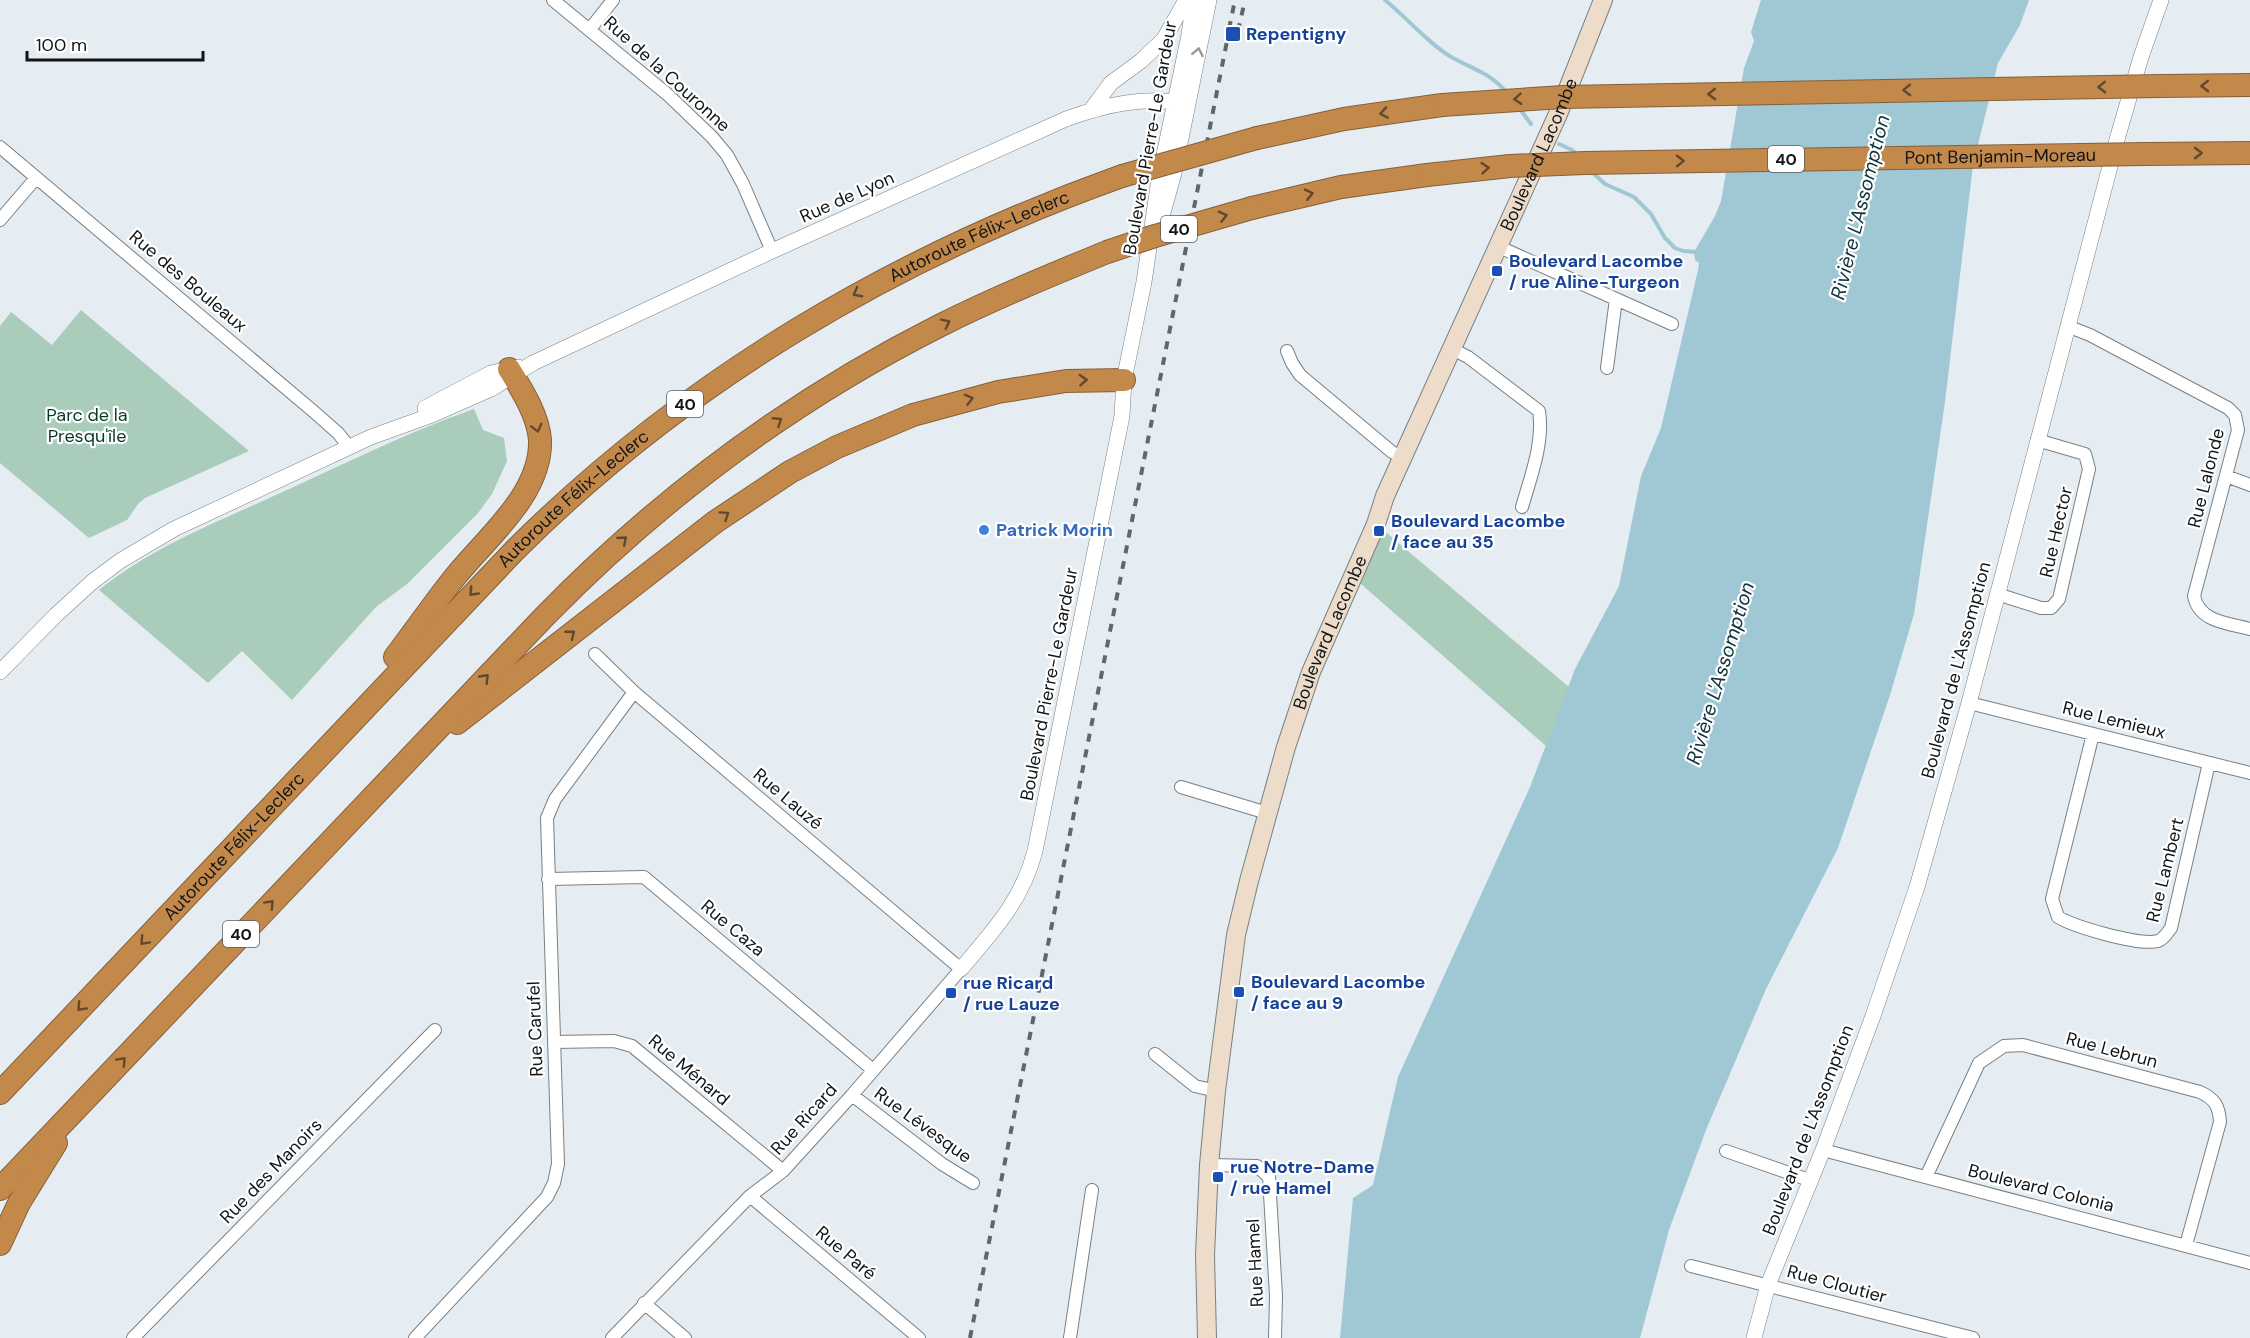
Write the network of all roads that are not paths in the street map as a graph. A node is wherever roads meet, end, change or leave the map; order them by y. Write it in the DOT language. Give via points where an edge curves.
graph roads {
  1 [pos="553,0"];
  2 [pos="613,0"];
  3 [pos="1186,0"];
  4 [pos="1194,0"];
  5 [pos="1209,0"];
  6 [pos="1603,0"];
  7 [pos="2161,0"];
  8 [pos="590,29"];
  9 [pos="2250,85"];
  10 [pos="1181,103"];
  11 [pos="1091,110"];
  12 [pos="0,147"];
  13 [pos="2250,153"];
  14 [pos="36,178"];
  15 [pos="0,220"];
  16 [pos="1499,247"];
  17 [pos="772,251"];
  18 [pos="1616,299"];
  19 [pos="1672,324"];
  20 [pos="2067,326"];
  21 [pos="1452,349"];
  22 [pos="1287,351"];
  23 [pos="1607,368"];
  24 [pos="518,370"];
  25 [pos="1124,380"];
  26 [pos="2037,440"];
  27 [pos="349,447"];
  28 [pos="1402,457"];
  29 [pos="2226,476"];
  30 [pos="2250,485"];
  31 [pos="1522,507"];
  32 [pos="1997,594"];
  33 [pos="2250,629"];
  34 [pos="595,654"];
  35 [pos="2,666"];
  36 [pos="634,692"];
  37 [pos="1969,703"];
  38 [pos="2092,734"];
  39 [pos="328,745"];
  40 [pos="2210,763"];
  41 [pos="401,766"];
  42 [pos="2250,773"];
  43 [pos="1181,787"];
  44 [pos="1268,813"];
  45 [pos="548,879"];
  46 [pos="1008,912"];
  47 [pos="961,969"];
  48 [pos="435,1030"];
  49 [pos="58,1031"];
  50 [pos="554,1042"];
  51 [pos="1155,1054"];
  52 [pos="873,1070"];
  53 [pos="0,1074"];
  54 [pos="1216,1090"];
  55 [pos="0,1093"];
  56 [pos="852,1095"];
  57 [pos="82,1103"];
  58 [pos="1822,1150"];
  59 [pos="1726,1151"];
  60 [pos="1209,1165"];
  61 [pos="783,1171"];
  62 [pos="1926,1177"];
  63 [pos="1809,1180"];
  64 [pos="973,1183"];
  65 [pos="0,1189"];
  66 [pos="1092,1190"];
  67 [pos="750,1196"];
  68 [pos="0,1244"];
  69 [pos="2186,1245"];
  70 [pos="2250,1263"];
  71 [pos="1691,1266"];
  72 [pos="1768,1285"];
  73 [pos="644,1303"];
  74 [pos="1922,1325"];
  75 [pos="133,1338"];
  76 [pos="415,1338"];
  77 [pos="612,1338"];
  78 [pos="685,1338"];
  79 [pos="919,1338"];
  80 [pos="1070,1338"];
  81 [pos="1207,1338"];
  82 [pos="1275,1338"];
  83 [pos="1754,1338"];
  84 [pos="1918,1338"];
  85 [pos="1973,1338"];
  1 -- 8 [label="street, Rue de la Couronne"];
  2 -- 8 [label="street"];
  3 -- 11 [label="street" via="1164,39 1111,83"];
  4 -- 10 [label="street, Boulevard Pierre-Le Gardeur"];
  10 -- 5 [label="street, Boulevard Pierre-Le Gardeur, one-way"];
  6 -- 16 [label="main road, Boulevard Lacombe" via="1574,78"];
  7 -- 20 [label="street, Boulevard de L'Assomption" via="2127,104"];
  8 -- 17 [label="street, Rue de la Couronne" via="667,94 720,146 743,184"];
  9 -- 39 [label="highway, Autoroute Félix-Leclerc / 40, one-way, bridge" via="1599,96 1442,105 1344,119 1257,138 1122,176 928,256 825,312 711,385 622,453 526,538"];
  10 -- 11 [label="street, Rue de Lyon" via="1130,101"];
  10 -- 25 [label="street, Boulevard Pierre-Le Gardeur" via="1159,179"];
  11 -- 17 [label="street, Rue de Lyon"];
  12 -- 14 [label="street, Rue des Bouleaux"];
  41 -- 13 [label="highway, Pont Benjamin-Moreau / 40, one-way, bridge" via="585,575 655,513 734,452 826,390 916,338 1006,294 1155,236 1341,187 1510,166"];
  14 -- 15 [label="street"];
  14 -- 27 [label="street, Rue des Bouleaux" via="313,411"];
  16 -- 18 [label="street"];
  16 -- 21 [label="main road, Boulevard Lacombe"];
  17 -- 24 [label="street, Rue de Lyon"];
  18 -- 19 [label="street"];
  18 -- 23 [label="street"];
  20 -- 26 [label="street, Boulevard de L'Assomption"];
  20 -- 29 [label="street, Rue Lalonde" via="2231,410 2238,430"];
  21 -- 28 [label="main road, Boulevard Lacombe"];
  21 -- 31 [label="street" via="1539,411 1541,425"];
  22 -- 28 [label="street" via="1300,375"];
  24 -- 27 [label="street, Rue de Lyon" via="477,380"];
  24 -- 39 [label="highway, one-way" via="540,438 538,463 528,488"];
  41 -- 25 [label="highway, one-way" via="688,542 804,464 884,426 960,401 1051,383"];
  25 -- 46 [label="street, Boulevard Pierre-Le Gardeur" via="1122,418 1039,836 1026,881"];
  26 -- 32 [label="street, Boulevard de L'Assomption"];
  26 -- 32 [label="street, Rue Hector" via="2085,454 2089,469 2059,599 2051,608 2041,608"];
  27 -- 35 [label="street, Rue de Lyon" via="139,549 102,574"];
  28 -- 44 [label="main road, Boulevard Lacombe" via="1311,672"];
  29 -- 30 [label="street"];
  29 -- 33 [label="street, Rue Lalonde" via="2194,596 2200,612 2213,620"];
  32 -- 37 [label="street, Boulevard de L'Assomption"];
  34 -- 36 [label="street, Rue Lauzé"];
  36 -- 45 [label="street, Rue Carufel" via="555,799 547,818"];
  36 -- 47 [label="street, Rue Lauzé"];
  37 -- 38 [label="street, Rue Lemieux"];
  37 -- 58 [label="street, Boulevard de L'Assomption" via="1917,887"];
  38 -- 40 [label="street, Rue Lemieux"];
  38 -- 40 [label="street, Rue Lambert" via="2052,899 2058,917 2070,924 2129,940 2156,942 2171,928"];
  39 -- 49 [label="highway, Autoroute Félix-Leclerc / 40, one-way"];
  40 -- 42 [label="street, Rue Lemieux"];
  57 -- 41 [label="highway, 40, one-way"];
  43 -- 44 [label="street"];
  44 -- 54 [label="main road, Boulevard Lacombe" via="1236,935"];
  45 -- 50 [label="street, Rue Carufel"];
  45 -- 52 [label="street, Rue Caza" via="644,877"];
  46 -- 47 [label="street, Rue Ricard"];
  47 -- 52 [label="street, Rue Ricard"];
  48 -- 75 [label="street, Rue des Manoirs"];
  49 -- 53 [label="highway"];
  49 -- 55 [label="highway, Autoroute Félix-Leclerc / 40"];
  50 -- 61 [label="street, Rue Ménard" via="614,1041 632,1046"];
  50 -- 76 [label="street, Rue Carufel" via="558,1164 554,1183 547,1197"];
  51 -- 54 [label="street" via="1195,1086"];
  52 -- 56 [label="street, Rue Ricard"];
  54 -- 60 [label="main road, Boulevard Lacombe"];
  56 -- 61 [label="street, Rue Ricard"];
  56 -- 64 [label="street, Rue Lévesque"];
  57 -- 65 [label="highway, 40"];
  57 -- 68 [label="highway" via="19,1203"];
  58 -- 62 [label="street, Boulevard Colonia"];
  58 -- 63 [label="street, Boulevard de L'Assomption"];
  59 -- 63 [label="street"];
  60 -- 81 [label="main road, Boulevard Lacombe" via="1204,1255"];
  60 -- 82 [label="street, Rue Hamel" via="1257,1166 1269,1177"];
  61 -- 67 [label="street, Rue Ricard"];
  62 -- 69 [label="street, Boulevard Colonia"];
  62 -- 69 [label="street, Rue Lebrun" via="1979,1063 2004,1046 2023,1045 2212,1097 2219,1107 2220,1122"];
  63 -- 72 [label="street, Boulevard de L'Assomption"];
  66 -- 80 [label="street"];
  67 -- 73 [label="street, Rue Ricard"];
  67 -- 79 [label="street, Rue Paré"];
  69 -- 70 [label="street, Boulevard Colonia"];
  71 -- 72 [label="street, Rue Cloutier"];
  72 -- 74 [label="street, Rue Cloutier"];
  72 -- 83 [label="street, Boulevard de L'Assomption"];
  73 -- 77 [label="street, Rue Ricard"];
  73 -- 78 [label="street"];
  74 -- 84 [label="street"];
  74 -- 85 [label="street, Rue Cloutier"];
}
